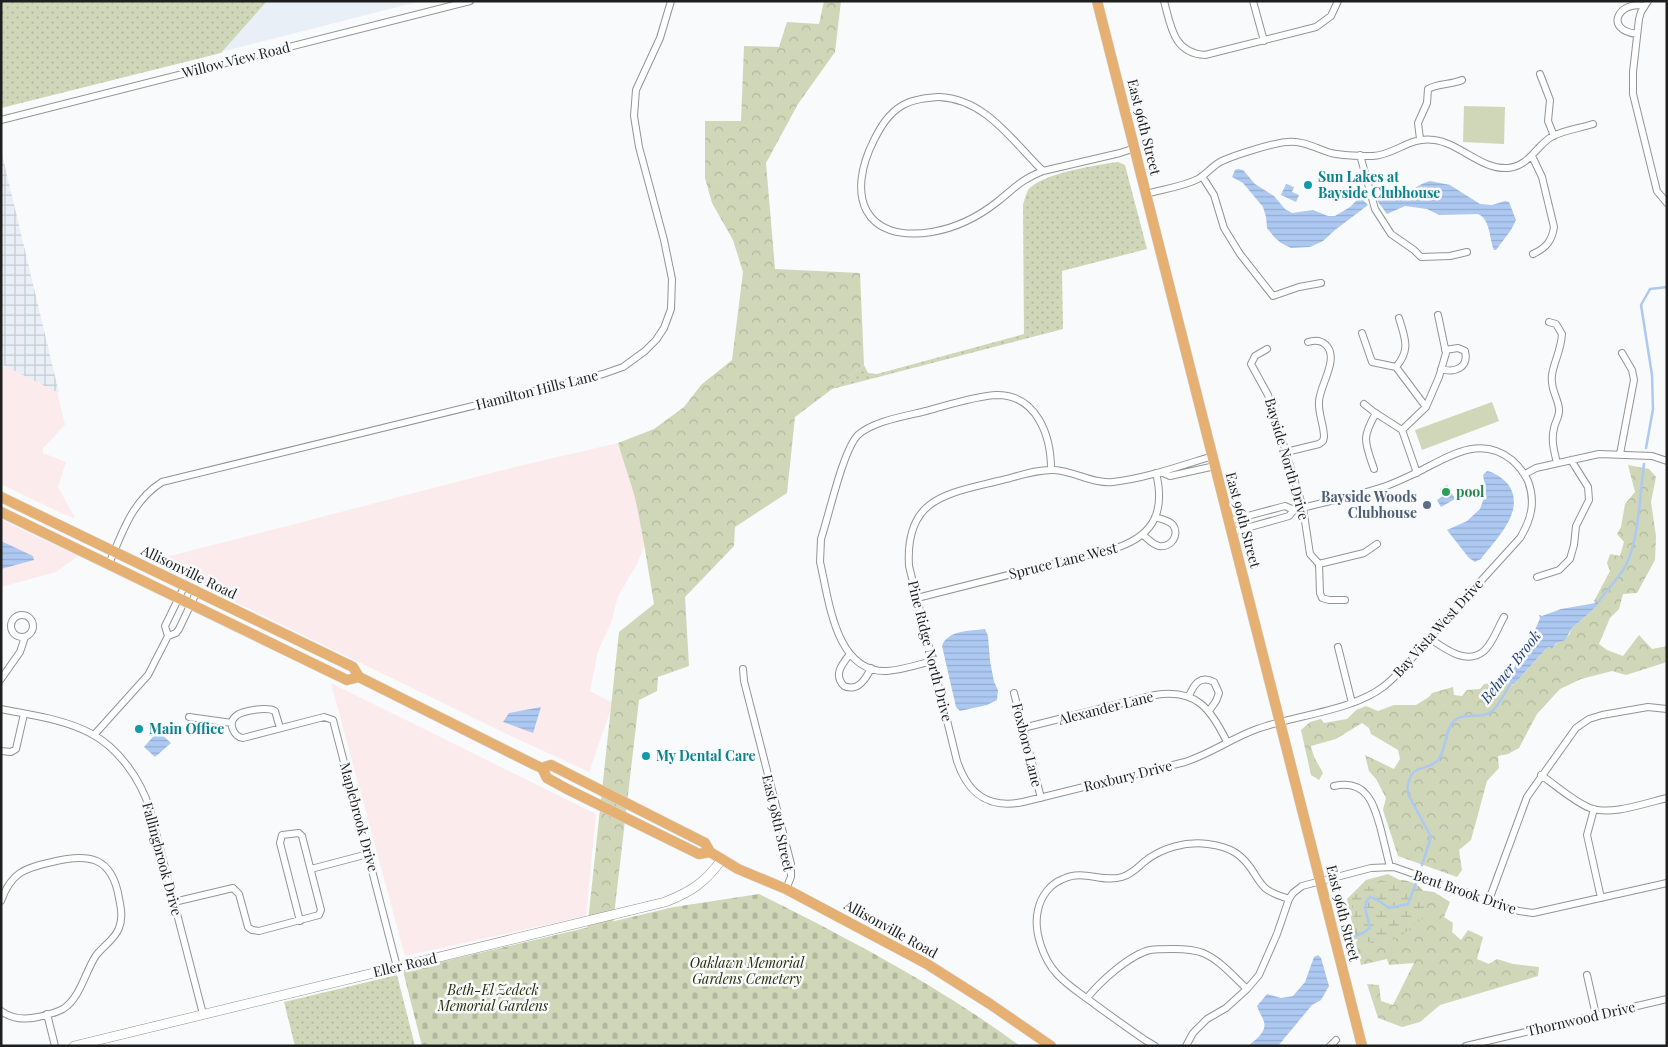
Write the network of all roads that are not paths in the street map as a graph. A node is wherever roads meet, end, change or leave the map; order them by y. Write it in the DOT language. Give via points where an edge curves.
graph roads {
  1 [pos="470,1"];
  2 [pos="671,1"];
  3 [pos="1097,1"];
  4 [pos="1164,1"];
  5 [pos="1253,1"];
  6 [pos="1338,1"];
  7 [pos="1646,4"];
  8 [pos="1637,34"];
  9 [pos="1264,41"];
  10 [pos="1540,74"];
  11 [pos="1462,80"];
  12 [pos="1,120"];
  13 [pos="1594,124"];
  14 [pos="1554,136"];
  15 [pos="1420,140"];
  16 [pos="1135,148"];
  17 [pos="1360,156"];
  18 [pos="1532,156"];
  19 [pos="1043,171"];
  20 [pos="1202,176"];
  21 [pos="1146,194"];
  22 [pos="1667,204"];
  23 [pos="1467,252"];
  24 [pos="1533,254"];
  25 [pos="1321,283"];
  26 [pos="1438,315"];
  27 [pos="1399,318"];
  28 [pos="1549,322"];
  29 [pos="1362,333"];
  30 [pos="1308,342"];
  31 [pos="1267,349"];
  32 [pos="1445,350"];
  33 [pos="1622,353"];
  34 [pos="1396,367"];
  35 [pos="1441,370"];
  36 [pos="1364,404"];
  37 [pos="1426,407"];
  38 [pos="1376,413"];
  39 [pos="1402,430"];
  40 [pos="1286,452"];
  41 [pos="1620,454"];
  42 [pos="1571,460"];
  43 [pos="1214,461"];
  44 [pos="1667,461"];
  45 [pos="1558,463"];
  46 [pos="1374,469"];
  47 [pos="1051,470"];
  48 [pos="1158,473"];
  49 [pos="1417,473"];
  50 [pos="1525,474"];
  51 [pos="1,496"];
  52 [pos="1303,508"];
  53 [pos="1294,510"];
  54 [pos="1,512"];
  55 [pos="1155,517"];
  56 [pos="1229,521"];
  57 [pos="1232,532"];
  58 [pos="1144,535"];
  59 [pos="1377,544"];
  60 [pos="115,551"];
  61 [pos="109,564"];
  62 [pos="1319,564"];
  63 [pos="1538,577"];
  64 [pos="185,586"];
  65 [pos="196,591"];
  66 [pos="178,598"];
  67 [pos="917,598"];
  68 [pos="1345,600"];
  69 [pos="190,604"];
  70 [pos="1504,617"];
  71 [pos="168,636"];
  72 [pos="25,637"];
  73 [pos="1429,638"];
  74 [pos="1338,647"];
  75 [pos="850,654"];
  76 [pos="932,661"];
  77 [pos="871,668"];
  78 [pos="743,669"];
  79 [pos="359,677"];
  80 [pos="1,678"];
  81 [pos="1014,693"];
  82 [pos="1189,696"];
  83 [pos="1352,703"];
  84 [pos="1,709"];
  85 [pos="1667,710"];
  86 [pos="1208,711"];
  87 [pos="24,714"];
  88 [pos="189,717"];
  89 [pos="1281,721"];
  90 [pos="232,722"];
  91 [pos="280,728"];
  92 [pos="1023,728"];
  93 [pos="94,735"];
  94 [pos="1228,742"];
  95 [pos="1,751"];
  96 [pos="1541,775"];
  97 [pos="1334,786"];
  98 [pos="972,790"];
  99 [pos="1041,798"];
  100 [pos="1667,798"];
  101 [pos="1594,809"];
  102 [pos="368,854"];
  103 [pos="722,859"];
  104 [pos="1390,867"];
  105 [pos="311,869"];
  106 [pos="1321,881"];
  107 [pos="1667,883"];
  108 [pos="786,889"];
  109 [pos="1601,898"];
  110 [pos="1289,899"];
  111 [pos="1489,900"];
  112 [pos="1,901"];
  113 [pos="174,902"];
  114 [pos="300,921"];
  115 [pos="398,967"];
  116 [pos="1587,975"];
  117 [pos="1247,989"];
  118 [pos="1087,998"];
  119 [pos="1667,998"];
  120 [pos="1,1012"];
  121 [pos="47,1014"];
  122 [pos="203,1014"];
  123 [pos="1596,1015"];
  124 [pos="1336,1040"];
  125 [pos="55,1046"];
  126 [pos="74,1046"];
  127 [pos="1051,1046"];
  128 [pos="1155,1046"];
  129 [pos="1186,1046"];
  130 [pos="1330,1046"];
  131 [pos="1362,1046"];
  132 [pos="1466,1046"];
  1 -- 12 [label="street, Willow View Road"];
  2 -- 60 [label="street, Hamilton Hills Lane" via="660,38 636,90 634,105 635,128 672,279 668,319 656,340 645,351 623,367 604,374 162,482 137,504"];
  3 -- 16 [label="main road, East 96th Street"];
  4 -- 9 [label="street" via="1174,36 1193,53 1208,55"];
  5 -- 9 [label="street"];
  6 -- 9 [label="street" via="1331,16 1316,27"];
  7 -- 8 [label="street" via="1639,18"];
  7 -- 8 [label="street" via="1626,4 1618,15 1623,30"];
  8 -- 22 [label="street" via="1632,83 1634,102 1657,192"];
  10 -- 14 [label="street" via="1550,100 1548,121"];
  11 -- 15 [label="street" via="1428,89 1427,102 1418,123"];
  13 -- 14 [label="street"];
  14 -- 18 [label="street"];
  15 -- 17 [label="street" via="1385,154"];
  15 -- 18 [label="street" via="1443,142 1500,167 1518,165"];
  16 -- 19 [label="street"];
  16 -- 21 [label="main road, East 96th Street"];
  17 -- 20 [label="street" via="1340,155 1302,143 1285,142 1221,161"];
  17 -- 23 [label="street" via="1373,204 1394,237 1421,257"];
  18 -- 24 [label="street" via="1542,177 1554,227 1548,243"];
  19 -- 19 [label="street" via="1022,180 992,206 968,220 933,232 906,234 884,229 870,217 861,194 865,159 881,127 902,106 927,98 948,97 980,109 991,116"];
  20 -- 21 [label="street"];
  20 -- 25 [label="street" via="1214,195 1224,228 1240,254 1274,296"];
  21 -- 43 [label="main road, East 96th Street"];
  26 -- 32 [label="street"];
  27 -- 34 [label="street" via="1406,345 1404,356"];
  28 -- 45 [label="street" via="1556,324 1562,334 1552,380 1559,410 1553,438"];
  29 -- 34 [label="street" via="1372,362"];
  30 -- 40 [label="street" via="1326,344 1330,351 1329,369 1319,398 1324,437 1319,444"];
  31 -- 40 [label="street, Bayside North Drive" via="1258,354 1251,364 1268,395"];
  32 -- 35 [label="street"];
  32 -- 35 [label="street" via="1462,349 1466,359 1458,370"];
  33 -- 41 [label="street" via="1634,380"];
  34 -- 37 [label="street"];
  35 -- 37 [label="street"];
  36 -- 38 [label="street"];
  37 -- 39 [label="street"];
  38 -- 39 [label="street"];
  38 -- 46 [label="street" via="1368,427 1366,440"];
  39 -- 49 [label="street"];
  40 -- 52 [label="street, Bayside North Drive"];
  41 -- 42 [label="street" via="1599,454"];
  41 -- 44 [label="street" via="1652,456"];
  42 -- 45 [label="street"];
  42 -- 63 [label="street" via="1588,487 1589,500 1576,526 1570,559 1559,570"];
  43 -- 48 [label="street"];
  43 -- 48 [label="street" via="1170,476"];
  43 -- 56 [label="main road, East 96th Street"];
  45 -- 50 [label="street"];
  47 -- 48 [label="street" via="1111,482"];
  47 -- 67 [label="street, Pine Ridge North Drive" via="944,495 929,505 918,518 909,546 909,566"];
  47 -- 75 [label="street" via="1048,438 1042,423 1035,412 1011,397 985,396 887,421 860,434 845,461 820,545 820,562 836,624"];
  48 -- 55 [label="street"];
  49 -- 50 [label="street" via="1458,451 1480,448 1506,456"];
  49 -- 52 [label="street" via="1379,488"];
  50 -- 73 [label="street, Bay Vista West Drive" via="1532,507 1523,533"];
  51 -- 60 [label="main road, Allisonville Road"];
  52 -- 53 [label="street"];
  52 -- 62 [label="street, Bayside North Drive" via="1310,554"];
  53 -- 56 [label="street" via="1285,506"];
  53 -- 57 [label="street" via="1289,516"];
  54 -- 61 [label="main road, Allisonville Road"];
  55 -- 58 [label="street"];
  55 -- 58 [label="street" via="1167,520 1173,526 1176,533 1172,542 1160,546"];
  56 -- 57 [label="main road, East 96th Street"];
  57 -- 89 [label="main road, East 96th Street"];
  58 -- 67 [label="street, Spruce Lane West" via="1119,547"];
  59 -- 62 [label="street" via="1364,553"];
  60 -- 61 [label="street, Hamilton Hills Lane"];
  60 -- 64 [label="main road, Allisonville Road"];
  61 -- 66 [label="main road, Allisonville Road"];
  62 -- 68 [label="street, Bayside North Drive" via="1322,598"];
  64 -- 65 [label="main road, Allisonville Road"];
  64 -- 66 [label="street"];
  65 -- 69 [label="street"];
  65 -- 79 [label="main road, Allisonville Road" via="353,667"];
  66 -- 69 [label="main road, Allisonville Road"];
  66 -- 71 [label="street" via="165,626"];
  67 -- 76 [label="street, Pine Ridge North Drive"];
  69 -- 71 [label="street" via="179,629"];
  69 -- 79 [label="main road, Allisonville Road" via="347,680"];
  70 -- 73 [label="street" via="1489,645 1477,655 1454,654"];
  71 -- 93 [label="street" via="148,675"];
  72 -- 80 [label="street" via="20,652"];
  73 -- 83 [label="street, Bay Vista West Drive" via="1384,686"];
  74 -- 83 [label="street"];
  75 -- 77 [label="street"];
  75 -- 77 [label="street" via="840,670 839,679 844,686 861,684"];
  76 -- 77 [label="street" via="885,671"];
  76 -- 98 [label="street, Pine Ridge North Drive" via="962,776"];
  78 -- 108 [label="street, East 98th Street" via="790,864 791,877"];
  79 -- 103 [label="main road, Allisonville Road" via="542,768 547,778 594,802 700,854 710,852"];
  81 -- 92 [label="street, Foxboro Lane"];
  82 -- 86 [label="street"];
  82 -- 86 [label="street" via="1198,681 1214,682 1219,693"];
  82 -- 92 [label="street, Alexander Lane" via="1173,693 1156,695"];
  83 -- 89 [label="street, Bay Vista West Drive"];
  84 -- 87 [label="street, Fallingbrook Drive"];
  85 -- 96 [label="street" via="1648,707 1588,719 1571,734"];
  86 -- 94 [label="street"];
  87 -- 93 [label="street, Fallingbrook Drive" via="68,724"];
  87 -- 95 [label="street" via="16,749"];
  88 -- 90 [label="street"];
  89 -- 94 [label="street, Roxbury Drive"];
  89 -- 106 [label="main road, East 96th Street"];
  90 -- 91 [label="street, Maplebrook Drive" via="235,734 243,738"];
  90 -- 91 [label="street" via="237,715 267,708 275,712"];
  91 -- 102 [label="street, Maplebrook Drive" via="324,717 333,720"];
  92 -- 99 [label="street, Foxboro Lane"];
  93 -- 113 [label="street, Fallingbrook Drive" via="121,759 145,794"];
  94 -- 99 [label="street, Roxbury Drive" via="1196,759"];
  96 -- 101 [label="street"];
  96 -- 111 [label="street" via="1523,806"];
  97 -- 104 [label="street" via="1355,787 1374,804"];
  98 -- 99 [label="street, Roxbury Drive" via="981,797 1003,804"];
  100 -- 101 [label="street" via="1611,810"];
  101 -- 109 [label="street" via="1587,835"];
  102 -- 105 [label="street"];
  102 -- 115 [label="street, Maplebrook Drive"];
  103 -- 108 [label="main road, Allisonville Road"];
  103 -- 115 [label="street, Eller Road" via="698,886 666,902"];
  104 -- 106 [label="street, Bent Brook Drive" via="1371,868"];
  104 -- 111 [label="street, Bent Brook Drive"];
  105 -- 114 [label="street" via="320,912"];
  105 -- 114 [label="street" via="299,832 282,835 280,843"];
  106 -- 110 [label="street, Bent Brook Drive" via="1302,886"];
  106 -- 131 [label="main road, East 96th Street"];
  107 -- 109 [label="street, Bent Brook Drive"];
  108 -- 127 [label="main road, Allisonville Road" via="940,972"];
  109 -- 111 [label="street, Bent Brook Drive" via="1536,913 1519,911"];
  110 -- 117 [label="street" via="1259,975"];
  110 -- 118 [label="street" via="1266,889 1241,856 1208,844 1185,844 1169,849 1153,856 1130,875 1120,878 1081,874 1061,879 1047,890 1040,903 1037,927 1049,964"];
  112 -- 121 [label="street" via="9,882 23,870 76,856 97,861 111,874 117,887 120,926 96,956 73,999 64,1008"];
  113 -- 114 [label="street" via="233,888 239,894 246,923 252,930"];
  113 -- 122 [label="street, Fallingbrook Drive"];
  115 -- 122 [label="street, Eller Road"];
  116 -- 123 [label="street"];
  117 -- 118 [label="street" via="1212,958 1193,950 1158,949 1138,954 1105,978"];
  117 -- 129 [label="street" via="1226,1008 1207,1019"];
  118 -- 128 [label="street"];
  119 -- 123 [label="street, Thornwood Drive"];
  120 -- 121 [label="street" via="22,1019"];
  121 -- 125 [label="street"];
  122 -- 126 [label="street, Eller Road"];
  123 -- 132 [label="street, Thornwood Drive"];
  124 -- 130 [label="street"];
}
